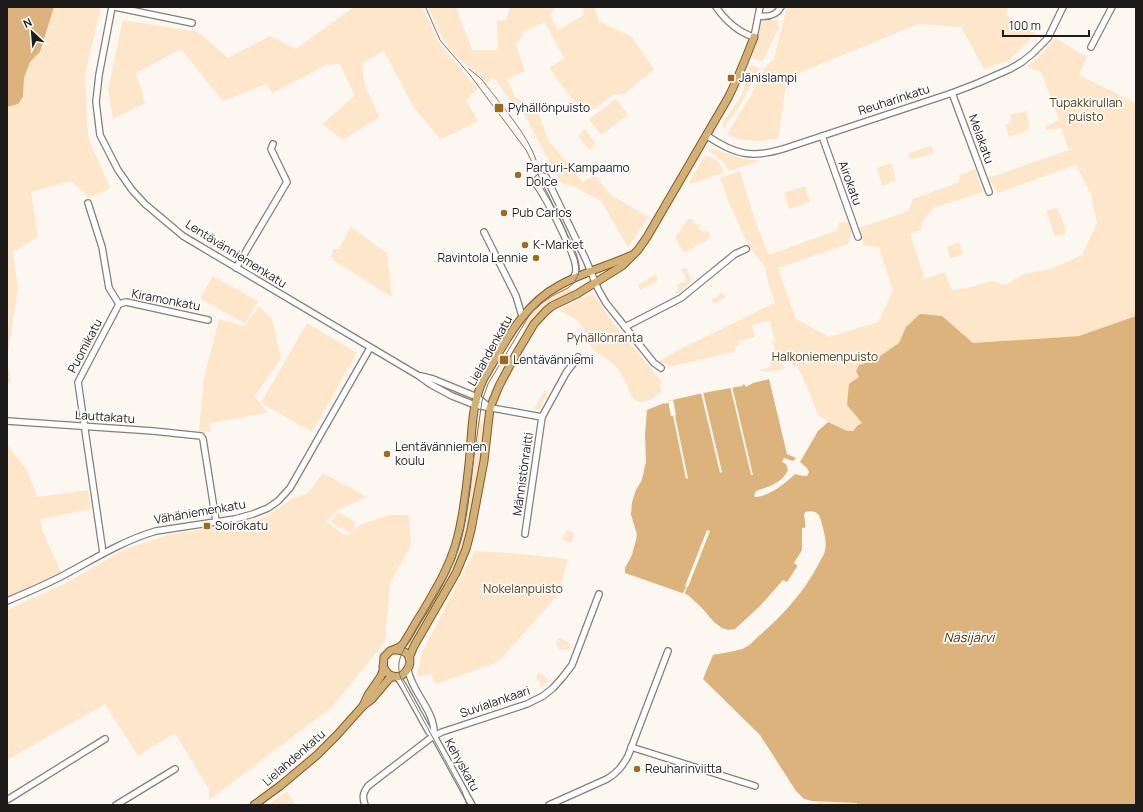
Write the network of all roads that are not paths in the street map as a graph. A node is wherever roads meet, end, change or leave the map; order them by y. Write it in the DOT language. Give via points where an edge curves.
graph roads {
  1 [pos="113,7"];
  2 [pos="716,7"];
  3 [pos="760,7"];
  4 [pos="781,7"];
  5 [pos="1063,7"];
  6 [pos="1112,7"];
  7 [pos="759,16"];
  8 [pos="192,23"];
  9 [pos="754,37"];
  10 [pos="1091,47"];
  11 [pos="952,92"];
  12 [pos="706,135"];
  13 [pos="822,136"];
  14 [pos="273,144"];
  15 [pos="989,192"];
  16 [pos="88,203"];
  17 [pos="484,232"];
  18 [pos="858,237"];
  19 [pos="746,249"];
  20 [pos="634,254"];
  21 [pos="236,268"];
  22 [pos="591,272"];
  23 [pos="573,278"];
  24 [pos="596,283"];
  25 [pos="119,304"];
  26 [pos="522,316"];
  27 [pos="208,320"];
  28 [pos="626,327"];
  29 [pos="370,348"];
  30 [pos="578,357"];
  31 [pos="661,368"];
  32 [pos="419,376"];
  33 [pos="477,397"];
  34 [pos="475,405"];
  35 [pos="490,408"];
  36 [pos="542,417"];
  37 [pos="7,421"];
  38 [pos="84,426"];
  39 [pos="216,521"];
  40 [pos="525,534"];
  41 [pos="102,553"];
  42 [pos="599,594"];
  43 [pos="7,601"];
  44 [pos="395,650"];
  45 [pos="668,651"];
  46 [pos="409,658"];
  47 [pos="383,666"];
  48 [pos="408,670"];
  49 [pos="395,676"];
  50 [pos="363,706"];
  51 [pos="434,736"];
  52 [pos="105,739"];
  53 [pos="631,747"];
  54 [pos="175,769"];
  55 [pos="755,786"];
  56 [pos="7,800"];
  57 [pos="116,805"];
  58 [pos="254,805"];
  59 [pos="366,805"];
  60 [pos="470,805"];
  61 [pos="549,805"];
  1 -- 8 [label="street"];
  1 -- 21 [label="street, Lentävänniemenkatu" via="96,102 100,136 118,170 145,204 183,236"];
  2 -- 9 [label="street" via="737,29"];
  3 -- 7 [label="street, Lielahdenkatu"];
  4 -- 7 [label="street" via="771,16"];
  5 -- 11 [label="street, Reuharinkatu" via="1048,38 1022,62"];
  6 -- 10 [label="street"];
  7 -- 9 [label="street, Lielahdenkatu"];
  9 -- 12 [label="main road, Lielahdenkatu" via="737,81"];
  11 -- 13 [label="street, Reuharinkatu"];
  11 -- 15 [label="street, Melakatu"];
  12 -- 13 [label="street, Reuharinkatu" via="733,150 756,155"];
  12 -- 20 [label="main road, Lielahdenkatu" via="647,237"];
  13 -- 18 [label="street, Airokatu"];
  14 -- 21 [label="street" via="271,149 287,182"];
  16 -- 25 [label="street" via="102,247 109,288"];
  17 -- 26 [label="street" via="516,296"];
  19 -- 28 [label="street" via="735,254 681,298"];
  20 -- 22 [label="main road, Lielahdenkatu"];
  20 -- 24 [label="main road, Lielahdenkatu" via="622,266"];
  21 -- 29 [label="street, Lentävänniemenkatu"];
  22 -- 23 [label="main road, Lielahdenkatu"];
  22 -- 23 [label="street" via="546,177 542,176 537,179 536,184 574,260 576,269"];
  22 -- 24 [label="street"];
  23 -- 26 [label="main road, Lielahdenkatu" via="542,296"];
  24 -- 28 [label="street" via="606,303"];
  24 -- 35 [label="main road, Lielahdenkatu" via="552,306 540,316 498,386"];
  25 -- 27 [label="street, Kiramonkatu" via="126,302"];
  25 -- 38 [label="street, Puomikatu" via="78,382"];
  26 -- 33 [label="main road, Lielahdenkatu" via="484,378"];
  28 -- 31 [label="street" via="654,363"];
  29 -- 32 [label="street, Lentävänniemenkatu"];
  29 -- 39 [label="street, Vähäniemenkatu" via="290,488 278,501 261,511 235,519"];
  30 -- 36 [label="street" via="566,373"];
  32 -- 33 [label="street, Lentävänniemenkatu"];
  32 -- 34 [label="street, Lentävänniemenkatu" via="452,396"];
  33 -- 34 [label="main road, Lielahdenkatu"];
  33 -- 35 [label="street, Lentävänniemenkatu"];
  34 -- 35 [label="street, Lentävänniemenkatu"];
  34 -- 44 [label="main road, Lielahdenkatu" via="468,473 455,547 447,568 427,604 403,644"];
  35 -- 36 [label="street"];
  35 -- 46 [label="main road, Lielahdenkatu" via="484,461 466,549 456,573"];
  36 -- 40 [label="street, Männistönraitti"];
  37 -- 38 [label="street, Lauttakatu"];
  38 -- 39 [label="street, Lauttakatu" via="202,436"];
  38 -- 41 [label="street, Puomikatu"];
  39 -- 41 [label="street, Vähäniemenkatu" via="156,531"];
  41 -- 43 [label="street, Vähäniemenkatu" via="52,581"];
  42 -- 51 [label="street, Suvialankaari" via="572,665 553,688 527,704"];
  44 -- 46 [label="main road" via="403,651"];
  44 -- 47 [label="main road" via="387,654"];
  45 -- 53 [label="street"];
  46 -- 48 [label="main road"];
  47 -- 49 [label="main road" via="385,671"];
  47 -- 50 [label="main road, Lielahdenkatu" via="381,676"];
  48 -- 49 [label="main road" via="403,675"];
  48 -- 51 [label="street, Kehyskatu" via="412,683 432,720"];
  49 -- 50 [label="main road, Lielahdenkatu"];
  49 -- 51 [label="street, Kehyskatu" via="429,732"];
  50 -- 58 [label="main road, Lielahdenkatu" via="317,755"];
  51 -- 59 [label="street, Suvialankaari" via="368,786 363,795"];
  51 -- 60 [label="street, Kehyskatu"];
  52 -- 56 [label="street"];
  53 -- 55 [label="street"];
  53 -- 61 [label="street" via="615,774"];
  54 -- 57 [label="street"];
}
